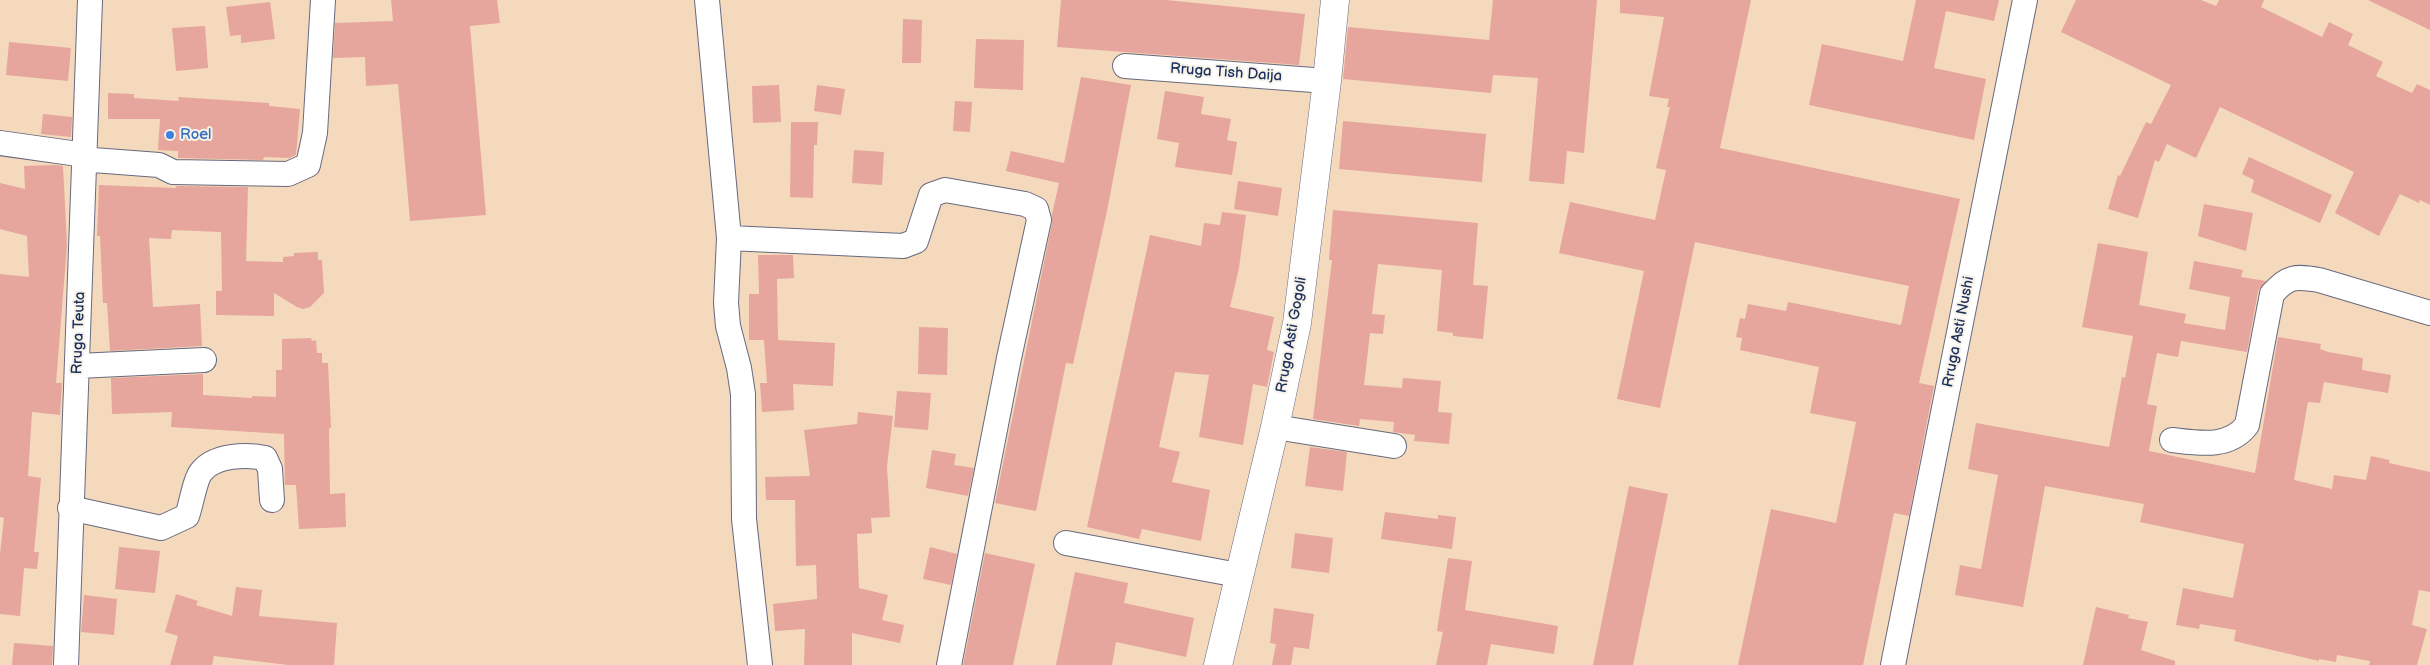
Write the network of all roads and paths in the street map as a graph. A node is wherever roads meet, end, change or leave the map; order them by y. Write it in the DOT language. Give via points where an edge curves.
graph roads {
  1 [pos="90,0"];
  2 [pos="323,0"];
  3 [pos="707,0"];
  4 [pos="1335,0"];
  5 [pos="2026,0"];
  6 [pos="1125,66"];
  7 [pos="1327,81"];
  8 [pos="0,143"];
  9 [pos="85,154"];
  10 [pos="729,238"];
  11 [pos="2430,313"];
  12 [pos="204,360"];
  13 [pos="78,366"];
  14 [pos="1275,427"];
  15 [pos="2172,440"];
  16 [pos="1394,446"];
  17 [pos="272,500"];
  18 [pos="70,508"];
  19 [pos="1066,543"];
  20 [pos="1238,575"];
  21 [pos="66,665"];
  22 [pos="760,665"];
  23 [pos="949,665"];
  24 [pos="1218,665"];
  25 [pos="1893,665"];
  1 -- 9 [label="street, Rruga Teuta"];
  2 -- 9 [label="street" via="315,133 308,165 288,174 173,172 159,165 93,160"];
  3 -- 10 [label="street"];
  4 -- 7 [label="street, Rruga Asti Gogoli"];
  5 -- 25 [label="street, Rruga Asti Nushi"];
  6 -- 7 [label="street, Rruga Tish Daija"];
  7 -- 14 [label="street, Rruga Asti Gogoli" via="1297,323"];
  8 -- 9 [label="street"];
  9 -- 13 [label="street, Rruga Teuta"];
  10 -- 22 [label="street" via="726,303 743,394 744,519"];
  10 -- 23 [label="street" via="903,246 916,241 931,195 945,190 1025,204 1036,209 1039,220"];
  11 -- 15 [label="street" via="2318,280 2300,276 2284,280 2272,294 2247,425 2230,439 2208,444"];
  12 -- 13 [label="street"];
  13 -- 18 [label="street, Rruga Teuta"];
  14 -- 16 [label="street"];
  14 -- 20 [label="street, Rruga Asti Gogoli"];
  17 -- 18 [label="street" via="270,469 265,458 253,456 214,461 200,472 187,516 161,528"];
  18 -- 21 [label="street, Rruga Teuta"];
  19 -- 20 [label="street"];
  20 -- 24 [label="street, Rruga Asti Gogoli"];
}
